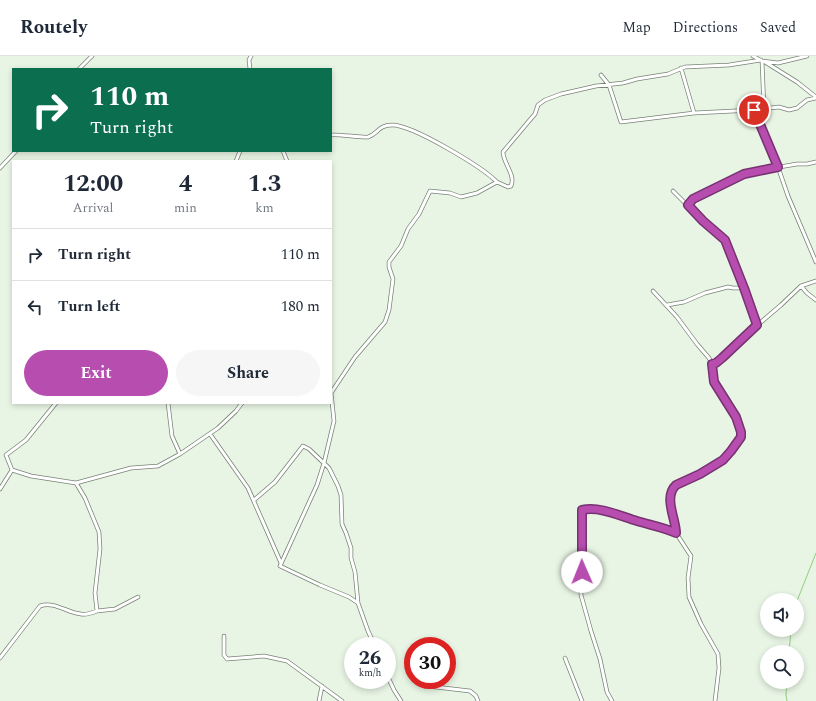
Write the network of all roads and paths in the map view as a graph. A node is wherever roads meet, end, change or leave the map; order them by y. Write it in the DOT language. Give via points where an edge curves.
graph roads {
  1 [pos="92,56"];
  2 [pos="247,56"];
  3 [pos="251,56"];
  4 [pos="753,56"];
  5 [pos="760,56"];
  6 [pos="806,56"];
  7 [pos="249,60"];
  8 [pos="761,61"];
  9 [pos="80,68"];
  10 [pos="250,68"];
  11 [pos="681,68"];
  12 [pos="601,75"];
  13 [pos="609,85"];
  14 [pos="816,97"];
  15 [pos="764,109"];
  16 [pos="754,110"];
  17 [pos="694,113"];
  18 [pos="332,134"];
  19 [pos="15,152"];
  20 [pos="816,162"];
  21 [pos="778,167"];
  22 [pos="0,168"];
  23 [pos="497,182"];
  24 [pos="673,191"];
  25 [pos="688,205"];
  26 [pos="816,262"];
  27 [pos="816,281"];
  28 [pos="801,286"];
  29 [pos="744,288"];
  30 [pos="653,291"];
  31 [pos="816,300"];
  32 [pos="667,305"];
  33 [pos="757,325"];
  34 [pos="712,364"];
  35 [pos="332,391"];
  36 [pos="332,402"];
  37 [pos="55,404"];
  38 [pos="168,404"];
  39 [pos="241,404"];
  40 [pos="210,434"];
  41 [pos="180,454"];
  42 [pos="324,463"];
  43 [pos="12,470"];
  44 [pos="76,483"];
  45 [pos="0,489"];
  46 [pos="254,500"];
  47 [pos="676,533"];
  48 [pos="281,563"];
  49 [pos="138,597"];
  50 [pos="358,603"];
  51 [pos="97,611"];
  52 [pos="224,636"];
  53 [pos="371,637"];
  54 [pos="0,658"];
  55 [pos="565,658"];
  56 [pos="322,686"];
  57 [pos="394,689"];
  58 [pos="452,689"];
  59 [pos="319,701"];
  60 [pos="342,701"];
  61 [pos="401,701"];
  62 [pos="478,701"];
  63 [pos="582,701"];
  64 [pos="612,701"];
  65 [pos="715,701"];
  1 -- 9 [label="street"];
  2 -- 7 [label="street"];
  3 -- 7 [label="street"];
  4 -- 8 [label="street"];
  5 -- 8 [label="street"];
  6 -- 8 [label="street" via="778,63"];
  7 -- 10 [label="street"];
  8 -- 11 [label="street"];
  8 -- 14 [label="street" via="797,82"];
  8 -- 15 [label="street"];
  11 -- 13 [label="street" via="668,74"];
  11 -- 17 [label="street"];
  12 -- 13 [label="street"];
  13 -- 17 [label="street" via="621,122"];
  13 -- 23 [label="street" via="568,92 538,105 529,121 503,152 512,186"];
  14 -- 15 [label="street" via="789,110 779,107"];
  15 -- 16 [label="street"];
  16 -- 17 [label="street"];
  16 -- 21 [label="street"];
  18 -- 23 [label="street" via="367,137 384,126 401,126 417,132 474,164"];
  19 -- 22 [label="street"];
  20 -- 21 [label="street"];
  21 -- 25 [label="street" via="744,174 693,199"];
  21 -- 26 [label="street"];
  23 -- 35 [label="street" via="477,193 464,196 429,192 401,246 389,262 392,279 385,322 355,357"];
  24 -- 25 [label="street"];
  25 -- 29 [label="street" via="725,240"];
  27 -- 28 [label="street"];
  28 -- 31 [label="street"];
  28 -- 33 [label="street"];
  29 -- 32 [label="street" via="728,286 705,292 684,302"];
  29 -- 33 [label="street"];
  30 -- 32 [label="street"];
  32 -- 34 [label="street"];
  33 -- 34 [label="street" via="722,358"];
  34 -- 47 [label="street" via="714,382 736,417 742,434 723,460 673,488 670,500"];
  36 -- 42 [label="street" via="334,421"];
  37 -- 43 [label="street" via="26,440 6,455"];
  38 -- 41 [label="street" via="172,436"];
  39 -- 40 [label="street" via="230,418"];
  40 -- 41 [label="street"];
  40 -- 46 [label="street"];
  41 -- 44 [label="street" via="158,466 131,468"];
  42 -- 46 [label="street" via="303,446 275,482"];
  42 -- 48 [label="street" via="317,485"];
  42 -- 50 [label="street" via="331,470 340,490 342,524 351,548"];
  43 -- 44 [label="street" via="31,476"];
  43 -- 45 [label="street"];
  44 -- 51 [label="street" via="99,532 100,549 95,593"];
  46 -- 48 [label="street"];
  47 -- 64 [label="street" via="617,514 600,510 582,510 581,595 607,692"];
  47 -- 65 [label="street" via="691,556 688,585 691,604 718,654"];
  48 -- 50 [label="street" via="280,566"];
  49 -- 51 [label="street" via="115,609"];
  50 -- 53 [label="street"];
  51 -- 54 [label="street" via="80,614 53,605 40,606"];
  52 -- 56 [label="street" via="224,655 227,660 275,657 287,661"];
  55 -- 63 [label="street"];
  56 -- 59 [label="street"];
  56 -- 60 [label="street"];
  57 -- 61 [label="street"];
  58 -- 62 [label="street" via="470,691"];
}
